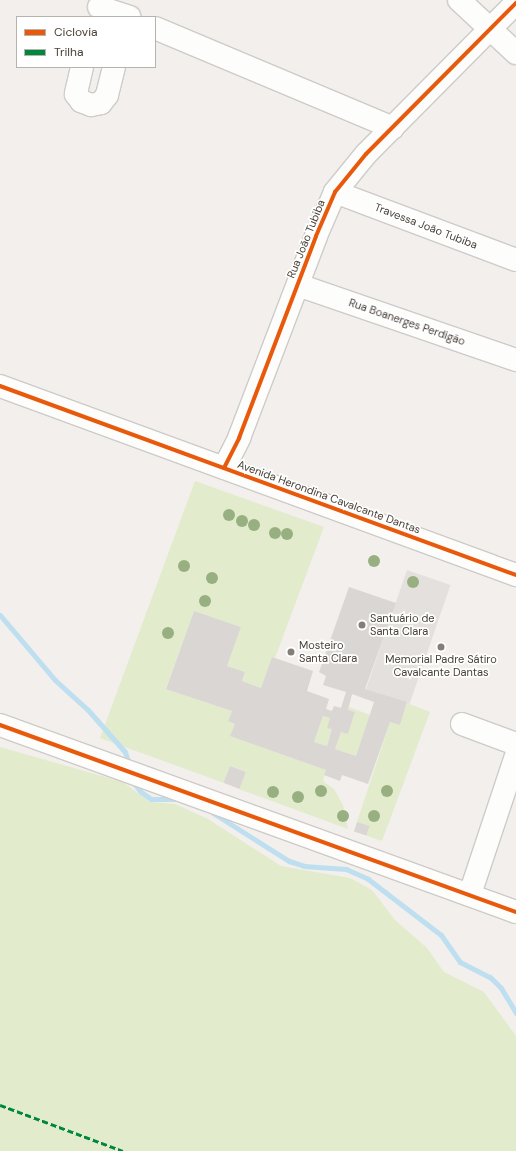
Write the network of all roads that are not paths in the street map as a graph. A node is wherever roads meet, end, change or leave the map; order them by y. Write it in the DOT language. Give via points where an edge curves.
graph roads {
  1 [pos="459,0"];
  2 [pos="516,3"];
  3 [pos="99,8"];
  4 [pos="128,12"];
  5 [pos="156,28"];
  6 [pos="491,29"];
  7 [pos="516,53"];
  8 [pos="82,68"];
  9 [pos="114,68"];
  10 [pos="393,128"];
  11 [pos="335,192"];
  12 [pos="516,260"];
  13 [pos="298,285"];
  14 [pos="516,360"];
  15 [pos="0,386"];
  16 [pos="224,468"];
  17 [pos="516,575"];
  18 [pos="462,724"];
  19 [pos="0,725"];
  20 [pos="516,744"];
  21 [pos="516,756"];
  22 [pos="470,894"];
  23 [pos="516,912"];
  1 -- 6 [label="street"];
  2 -- 6 [label="street, Rua João Tubiba"];
  3 -- 4 [label="street"];
  5 -- 10 [label="street"];
  6 -- 7 [label="street"];
  6 -- 10 [label="street, Rua João Tubiba"];
  8 -- 9 [label="street" via="75,90 81,101 91,105 101,103 107,95"];
  10 -- 11 [label="street, Rua João Tubiba" via="366,154"];
  11 -- 12 [label="street, Travessa João Tubiba"];
  11 -- 13 [label="street, Rua João Tubiba"];
  13 -- 14 [label="street, Rua Boanerges Perdigão"];
  13 -- 16 [label="street, Rua João Tubiba" via="239,438"];
  15 -- 16 [label="street, Avenida Herondina Cavalcante Dantas"];
  16 -- 17 [label="street, Avenida Herondina Cavalcante Dantas"];
  18 -- 20 [label="street"];
  19 -- 22 [label="street"];
  21 -- 22 [label="street"];
  22 -- 23 [label="street"];
}
